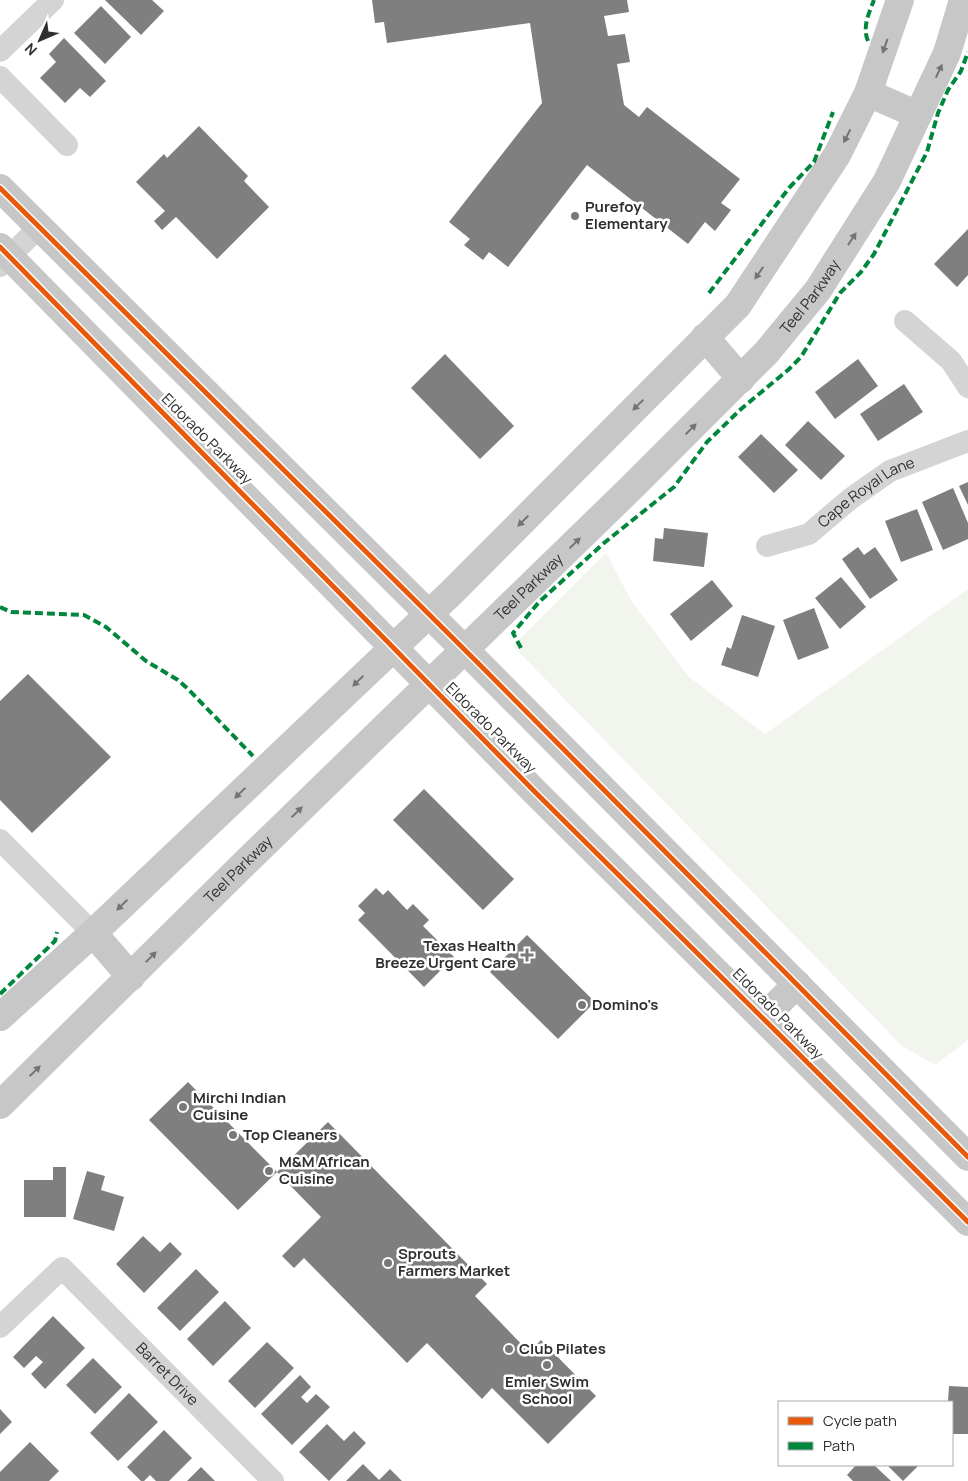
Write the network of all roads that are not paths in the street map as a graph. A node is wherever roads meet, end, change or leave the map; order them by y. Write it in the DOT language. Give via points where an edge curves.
graph roads {
  1 [pos="53,0"];
  2 [pos="900,0"];
  3 [pos="963,0"];
  4 [pos="0,52"];
  5 [pos="0,77"];
  6 [pos="868,93"];
  7 [pos="918,115"];
  8 [pos="67,145"];
  9 [pos="0,188"];
  10 [pos="39,227"];
  11 [pos="3,257"];
  12 [pos="906,321"];
  13 [pos="705,337"];
  14 [pos="741,379"];
  15 [pos="968,387"];
  16 [pos="968,441"];
  17 [pos="767,546"];
  18 [pos="428,614"];
  19 [pos="393,647"];
  20 [pos="465,650"];
  21 [pos="430,684"];
  22 [pos="0,840"];
  23 [pos="92,933"];
  24 [pos="131,977"];
  25 [pos="797,984"];
  26 [pos="0,1017"];
  27 [pos="764,1017"];
  28 [pos="0,1105"];
  29 [pos="968,1157"];
  30 [pos="968,1222"];
  31 [pos="0,1327"];
  32 [pos="273,1481"];
  1 -- 4 [label="street"];
  2 -- 6 [label="main road, one-way"];
  7 -- 3 [label="main road, Teel Parkway, one-way" via="947,54"];
  5 -- 8 [label="street"];
  6 -- 7 [label="main road"];
  6 -- 13 [label="main road, one-way" via="837,155 738,305"];
  14 -- 7 [label="main road, Teel Parkway, one-way" via="818,290 887,181"];
  9 -- 10 [label="main road, Eldorado Parkway"];
  10 -- 11 [label="street"];
  10 -- 18 [label="main road, Eldorado Parkway"];
  11 -- 19 [label="main road, Eldorado Parkway"];
  12 -- 15 [label="street" via="951,361"];
  13 -- 14 [label="main road"];
  13 -- 18 [label="main road, one-way"];
  20 -- 14 [label="main road, Teel Parkway, one-way"];
  16 -- 17 [label="street, Cape Royal Lane" via="890,471 809,534"];
  18 -- 19 [label="main road"];
  18 -- 20 [label="main road, Eldorado Parkway"];
  19 -- 21 [label="main road, Eldorado Parkway"];
  19 -- 23 [label="main road, one-way"];
  20 -- 21 [label="main road, Teel Parkway"];
  20 -- 25 [label="main road, Eldorado Parkway"];
  24 -- 21 [label="main road, Teel Parkway, one-way"];
  21 -- 27 [label="main road, Eldorado Parkway"];
  22 -- 23 [label="street"];
  23 -- 24 [label="main road"];
  23 -- 26 [label="main road"];
  28 -- 24 [label="main road, Teel Parkway, one-way"];
  25 -- 27 [label="main road"];
  25 -- 29 [label="main road, Eldorado Parkway"];
  27 -- 30 [label="main road, Eldorado Parkway"];
  31 -- 32 [label="street, Barret Drive" via="62,1268"];
}
